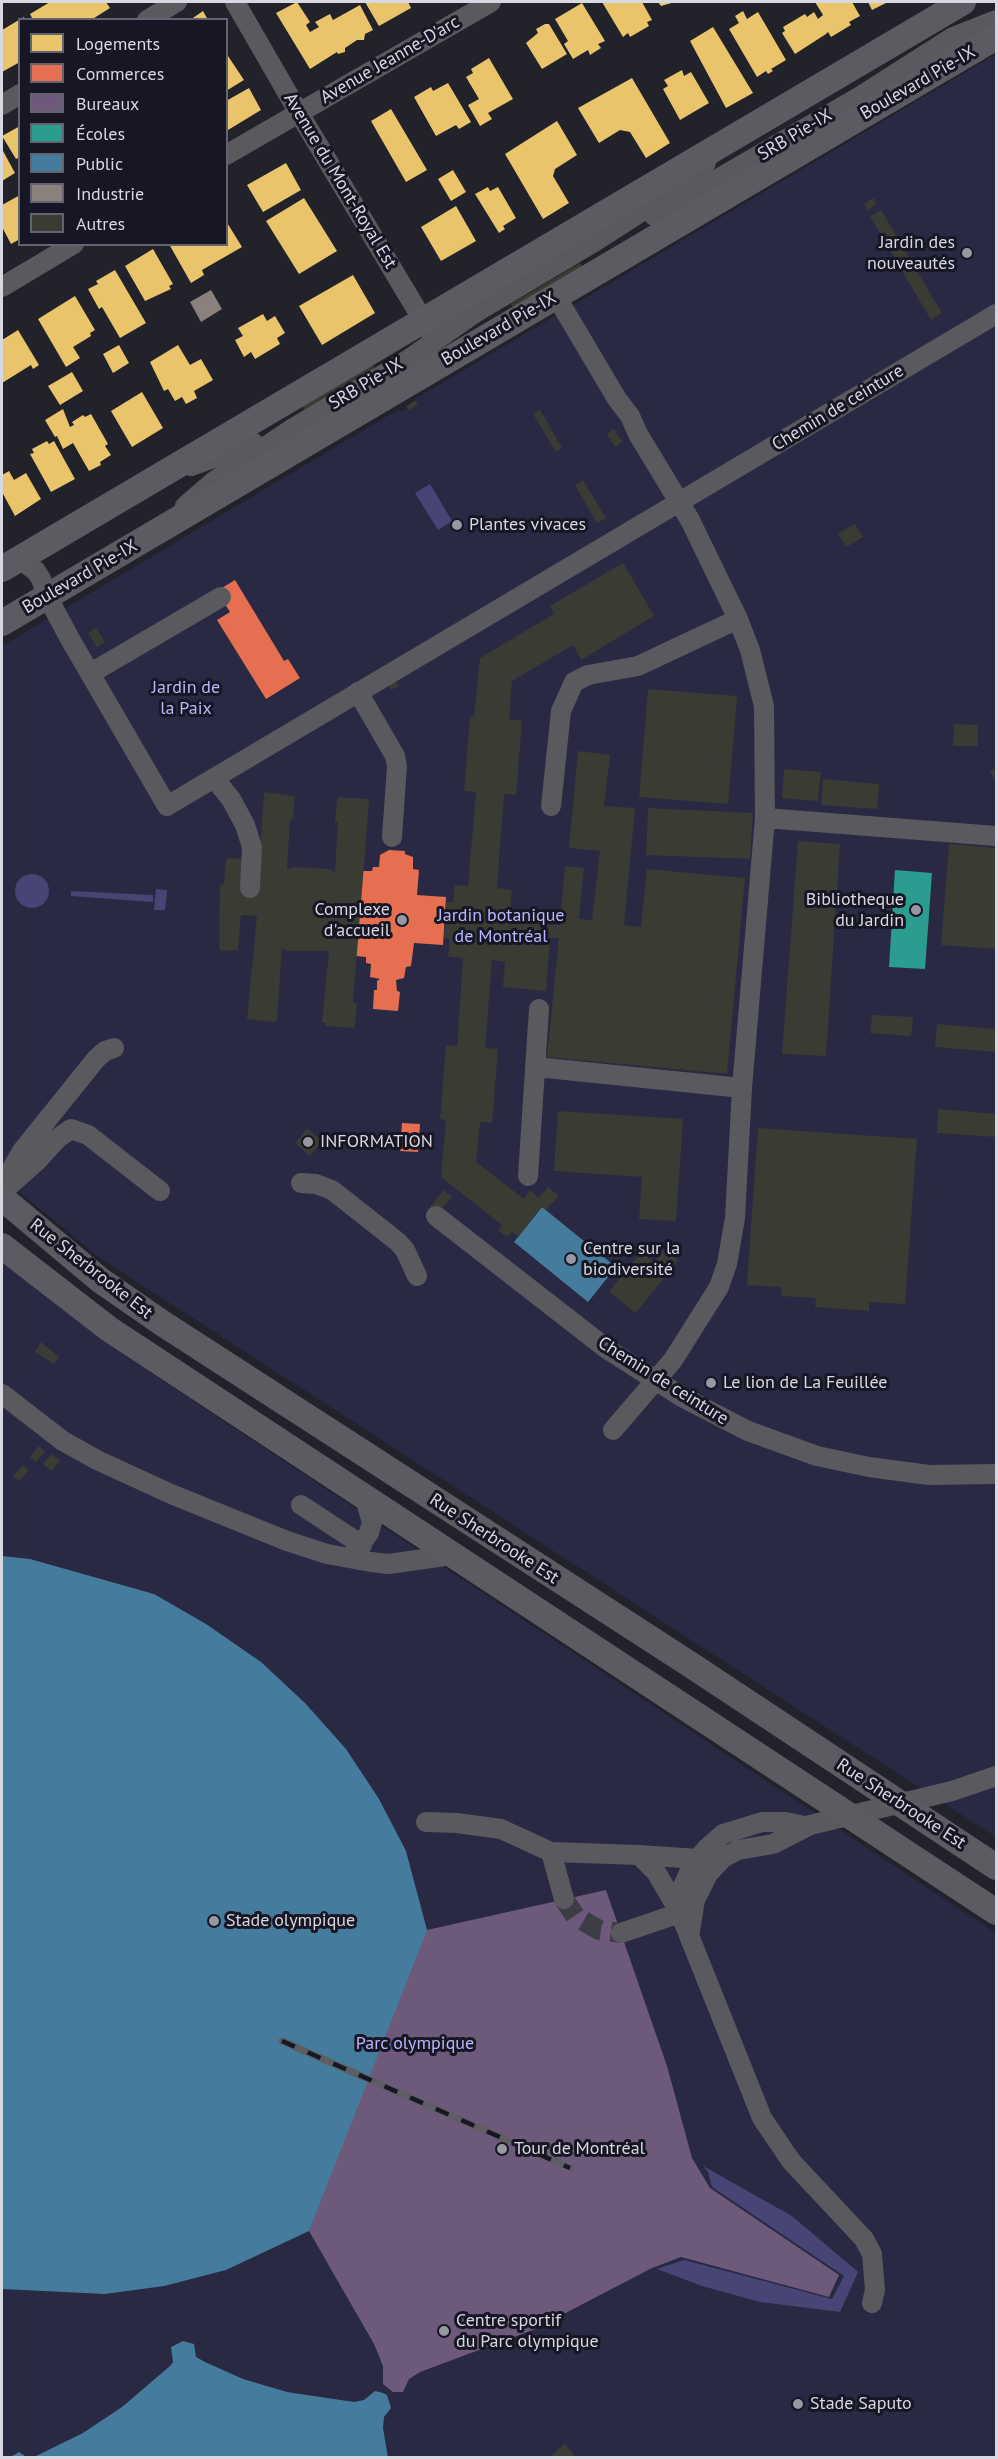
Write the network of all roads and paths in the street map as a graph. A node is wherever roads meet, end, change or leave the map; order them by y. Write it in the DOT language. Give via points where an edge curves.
graph roads {
  1 [pos="177,2"];
  2 [pos="235,2"];
  3 [pos="491,2"];
  4 [pos="963,2"];
  5 [pos="150,18"];
  6 [pos="996,20"];
  7 [pos="996,37"];
  8 [pos="18,95"];
  9 [pos="2,105"];
  10 [pos="298,114"];
  11 [pos="740,134"];
  12 [pos="228,154"];
  13 [pos="591,244"];
  14 [pos="71,246"];
  15 [pos="2,287"];
  16 [pos="556,296"];
  17 [pos="996,314"];
  18 [pos="435,340"];
  19 [pos="293,428"];
  20 [pos="157,477"];
  21 [pos="680,502"];
  22 [pos="157,532"];
  23 [pos="10,564"];
  24 [pos="47,596"];
  25 [pos="221,597"];
  26 [pos="738,619"];
  27 [pos="2,623"];
  28 [pos="91,673"];
  29 [pos="358,692"];
  30 [pos="214,778"];
  31 [pos="551,806"];
  32 [pos="765,818"];
  33 [pos="996,836"];
  34 [pos="392,837"];
  35 [pos="250,888"];
  36 [pos="540,1010"];
  37 [pos="114,1048"];
  38 [pos="536,1067"];
  39 [pos="742,1088"];
  40 [pos="528,1176"];
  41 [pos="301,1183"];
  42 [pos="2,1190"];
  43 [pos="160,1191"];
  44 [pos="2,1198"];
  45 [pos="436,1216"];
  46 [pos="2,1246"];
  47 [pos="417,1276"];
  48 [pos="655,1381"];
  49 [pos="2,1394"];
  50 [pos="613,1430"];
  51 [pos="996,1474"];
  52 [pos="365,1499"];
  53 [pos="301,1505"];
  54 [pos="362,1545"];
  55 [pos="452,1555"];
  56 [pos="345,1558"];
  57 [pos="996,1776"];
  58 [pos="426,1822"];
  59 [pos="804,1826"];
  60 [pos="550,1852"];
  61 [pos="639,1855"];
  62 [pos="698,1859"];
  63 [pos="996,1867"];
  64 [pos="564,1899"];
  65 [pos="996,1912"];
  66 [pos="680,1913"];
  67 [pos="621,1933"];
  68 [pos="689,1941"];
  69 [pos="872,2303"];
  1 -- 5 [label="street"];
  2 -- 10 [label="street, Avenue du Mont-Royal Est"];
  3 -- 10 [label="street, Avenue Jeanne-D'arc"];
  4 -- 11 [label="main road, Boulevard Pie-IX"];
  6 -- 13 [label="street, SRB Pie-IX" via="953,37 673,207"];
  7 -- 16 [label="main road, Boulevard Pie-IX"];
  8 -- 9 [label="street"];
  10 -- 12 [label="street, Avenue Jeanne-D'arc"];
  10 -- 18 [label="street, Avenue du Mont-Royal Est"];
  11 -- 13 [label="street, SRB Pie-IX" via="678,188"];
  11 -- 18 [label="main road, Boulevard Pie-IX"];
  13 -- 18 [label="street, SRB Pie-IX"];
  14 -- 15 [label="street"];
  16 -- 18 [label="main road, Boulevard Pie-IX"];
  16 -- 21 [label="street"];
  17 -- 21 [label="street, Chemin de ceinture"];
  18 -- 19 [label="street, SRB Pie-IX"];
  18 -- 20 [label="main road, Boulevard Pie-IX"];
  18 -- 22 [label="main road, Boulevard Pie-IX"];
  19 -- 20 [label="street, SRB Pie-IX"];
  19 -- 22 [label="street, SRB Pie-IX" via="214,481"];
  20 -- 23 [label="main road, Boulevard Pie-IX"];
  21 -- 26 [label="street"];
  21 -- 29 [label="street, Chemin de ceinture"];
  22 -- 24 [label="main road, Boulevard Pie-IX"];
  23 -- 24 [label="street" via="36,571"];
  24 -- 27 [label="main road, Boulevard Pie-IX"];
  24 -- 28 [label="street"];
  25 -- 28 [label="street"];
  26 -- 31 [label="street" via="638,666 588,675 574,682 561,711"];
  26 -- 32 [label="street" via="764,706"];
  28 -- 30 [label="street, Chemin de ceinture" via="167,806"];
  29 -- 30 [label="street, Chemin de ceinture"];
  29 -- 34 [label="street" via="398,766"];
  30 -- 35 [label="street" via="245,825 252,847"];
  32 -- 33 [label="street"];
  32 -- 39 [label="street"];
  36 -- 38 [label="street"];
  37 -- 42 [label="street" via="96,1059 22,1151"];
  38 -- 39 [label="street"];
  38 -- 40 [label="street"];
  39 -- 48 [label="street" via="735,1218 723,1277 673,1360"];
  41 -- 47 [label="street" via="332,1191 398,1242"];
  42 -- 43 [label="street" via="71,1129 88,1135"];
  44 -- 63 [label="main road, Rue Sherbrooke Est" via="100,1280 162,1323"];
  45 -- 48 [label="street, Chemin de ceinture" via="607,1349"];
  46 -- 52 [label="main road, Rue Sherbrooke Est" via="109,1329"];
  48 -- 50 [label="street"];
  48 -- 51 [label="street, Chemin de ceinture" via="748,1431 828,1459 929,1475"];
  49 -- 56 [label="street" via="63,1441 125,1473 287,1541"];
  52 -- 54 [label="street" via="372,1522"];
  52 -- 55 [label="main road, Rue Sherbrooke Est"];
  53 -- 54 [label="street"];
  54 -- 56 [label="street"];
  55 -- 56 [label="street" via="388,1564"];
  55 -- 65 [label="main road, Rue Sherbrooke Est"];
  57 -- 59 [label="street" via="952,1791"];
  58 -- 60 [label="street" via="501,1829"];
  59 -- 62 [label="street" via="762,1822 738,1827 723,1834"];
  59 -- 68 [label="street" via="773,1844 738,1850 723,1858 708,1875 695,1900"];
  60 -- 61 [label="street"];
  60 -- 64 [label="street"];
  61 -- 62 [label="street"];
  61 -- 66 [label="street" via="656,1872"];
  62 -- 66 [label="street" via="681,1891"];
  66 -- 67 [label="street"];
  66 -- 68 [label="street"];
  68 -- 69 [label="street" via="743,2074 775,2140 864,2239 872,2254"];
}
